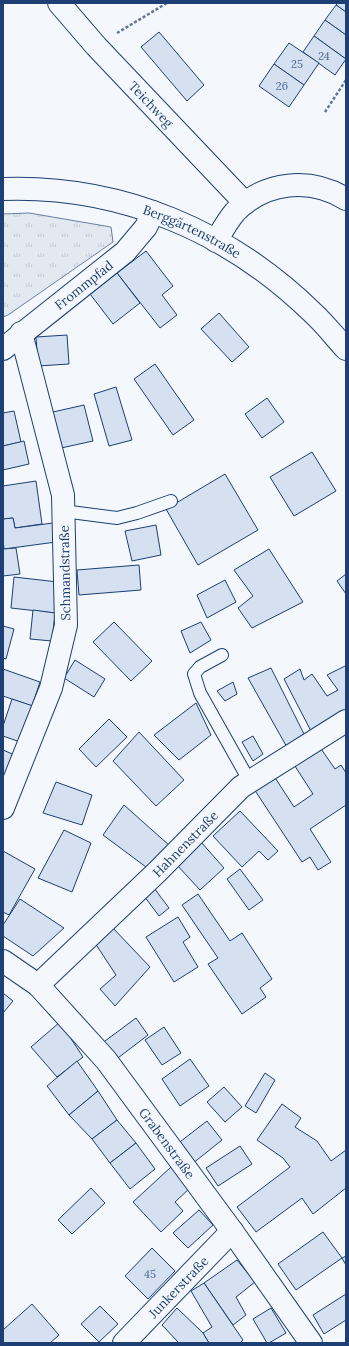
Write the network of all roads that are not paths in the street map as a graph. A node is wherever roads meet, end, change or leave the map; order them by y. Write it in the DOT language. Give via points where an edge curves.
graph roads {
  1 [pos="59,3"];
  2 [pos="3,189"];
  3 [pos="346,199"];
  4 [pos="245,203"];
  5 [pos="153,212"];
  6 [pos="216,240"];
  7 [pos="21,333"];
  8 [pos="3,349"];
  9 [pos="346,349"];
  10 [pos="171,501"];
  11 [pos="64,511"];
  12 [pos="222,655"];
  13 [pos="346,722"];
  14 [pos="250,782"];
  15 [pos="3,808"];
  16 [pos="3,961"];
  17 [pos="38,985"];
  18 [pos="232,1231"];
  19 [pos="124,1343"];
  20 [pos="311,1343"];
  1 -- 4 [label="street, Teichweg" via="96,46"];
  2 -- 5 [label="street, Berggärtenstraße" via="45,189 77,193 108,198"];
  3 -- 4 [label="street" via="308,185 288,185 258,194"];
  4 -- 6 [label="street"];
  5 -- 6 [label="street, Berggärtenstraße"];
  5 -- 7 [label="street, Frommpfad" via="146,227 125,252"];
  6 -- 9 [label="street, Berggärtenstraße" via="276,281 314,313"];
  7 -- 8 [label="street, Frommpfad"];
  7 -- 11 [label="street, Schmandstraße" via="64,495"];
  10 -- 11 [label="lane" via="117,518"];
  11 -- 15 [label="street, Schmandstraße" via="66,625 51,688"];
  12 -- 14 [label="lane" via="200,667 194,674 200,693"];
  13 -- 14 [label="street, Hahnenstraße"];
  14 -- 17 [label="street, Hahnenstraße" via="241,787"];
  16 -- 17 [label="street, Grabenstraße"];
  17 -- 18 [label="street, Grabenstraße" via="106,1060"];
  18 -- 19 [label="street, Junkerstraße"];
  18 -- 20 [label="street, Grabenstraße"];
}
